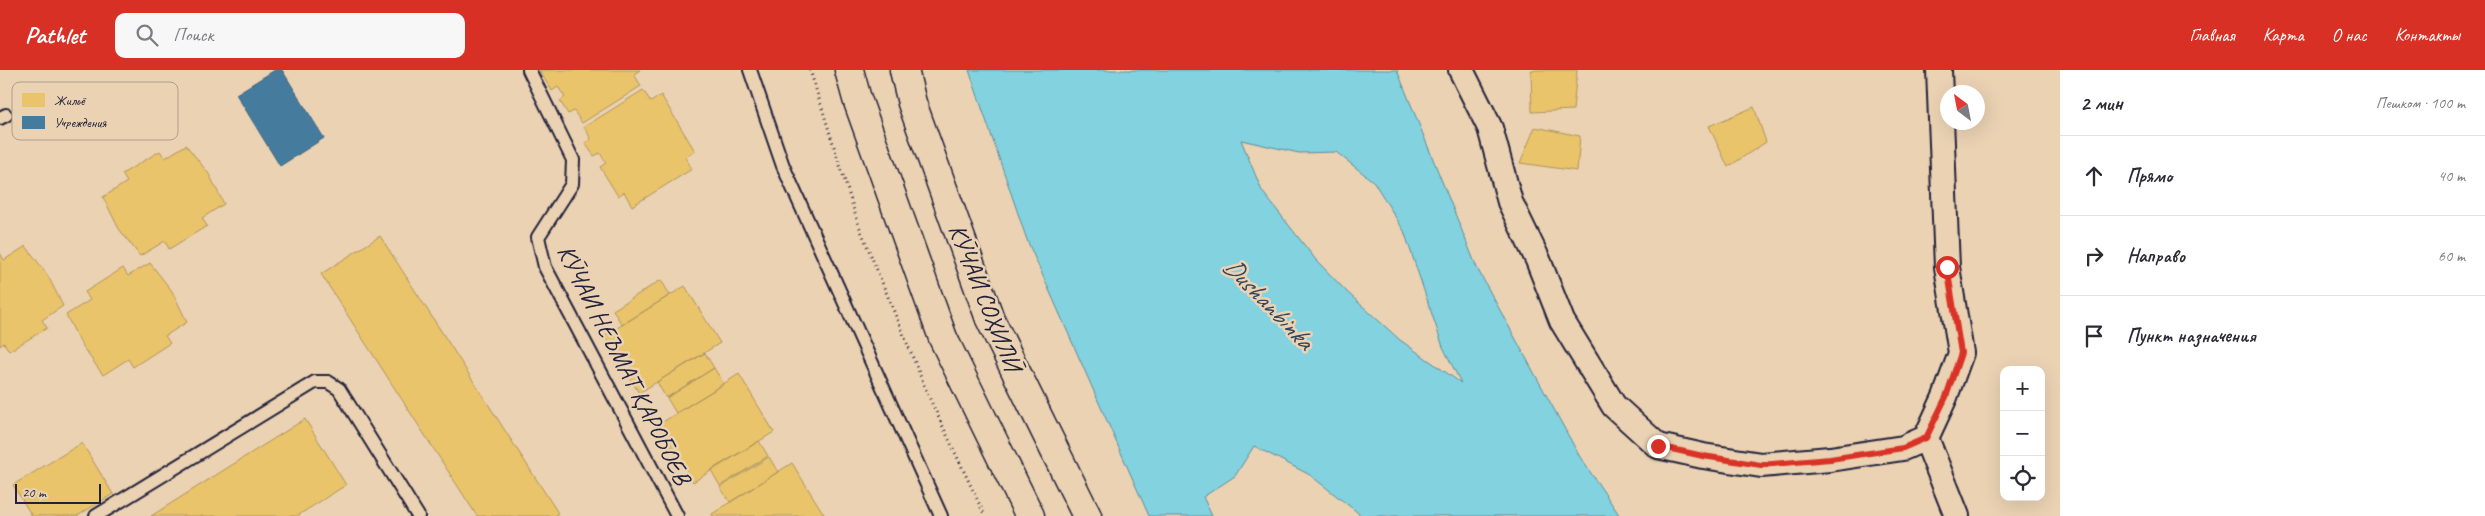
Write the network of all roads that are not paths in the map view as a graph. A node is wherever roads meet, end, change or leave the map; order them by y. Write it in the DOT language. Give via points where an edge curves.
graph roads {
  1 [pos="529,70"];
  2 [pos="750,70"];
  3 [pos="849,70"];
  4 [pos="904,70"];
  5 [pos="1461,70"];
  6 [pos="1939,70"];
  7 [pos="1926,438"];
  8 [pos="412,514"];
  9 [pos="96,516"];
  10 [pos="677,516"];
  11 [pos="941,516"];
  12 [pos="1030,516"];
  13 [pos="1088,516"];
  14 [pos="1957,516"];
  1 -- 10 [label="lane, КӮЧАИ НЕЪМАТ ҚАРОБОЕВ" via="572,160 572,184 538,237 545,267"];
  2 -- 11 [label="lane" via="783,166"];
  3 -- 12 [label="main road, КӮЧАИ СОҲИЛӢ" via="943,338"];
  4 -- 13 [label="main road, КӮЧАИ СОҲИЛӢ" via="912,103 990,319"];
  5 -- 7 [label="street" via="1490,128 1510,202 1562,321 1614,406 1658,446 1761,465 1903,448"];
  6 -- 7 [label="street" via="1947,267 1961,353 1946,397"];
  7 -- 14 [label="street"];
  8 -- 9 [label="lane" via="339,389 328,382 316,382"];
}
